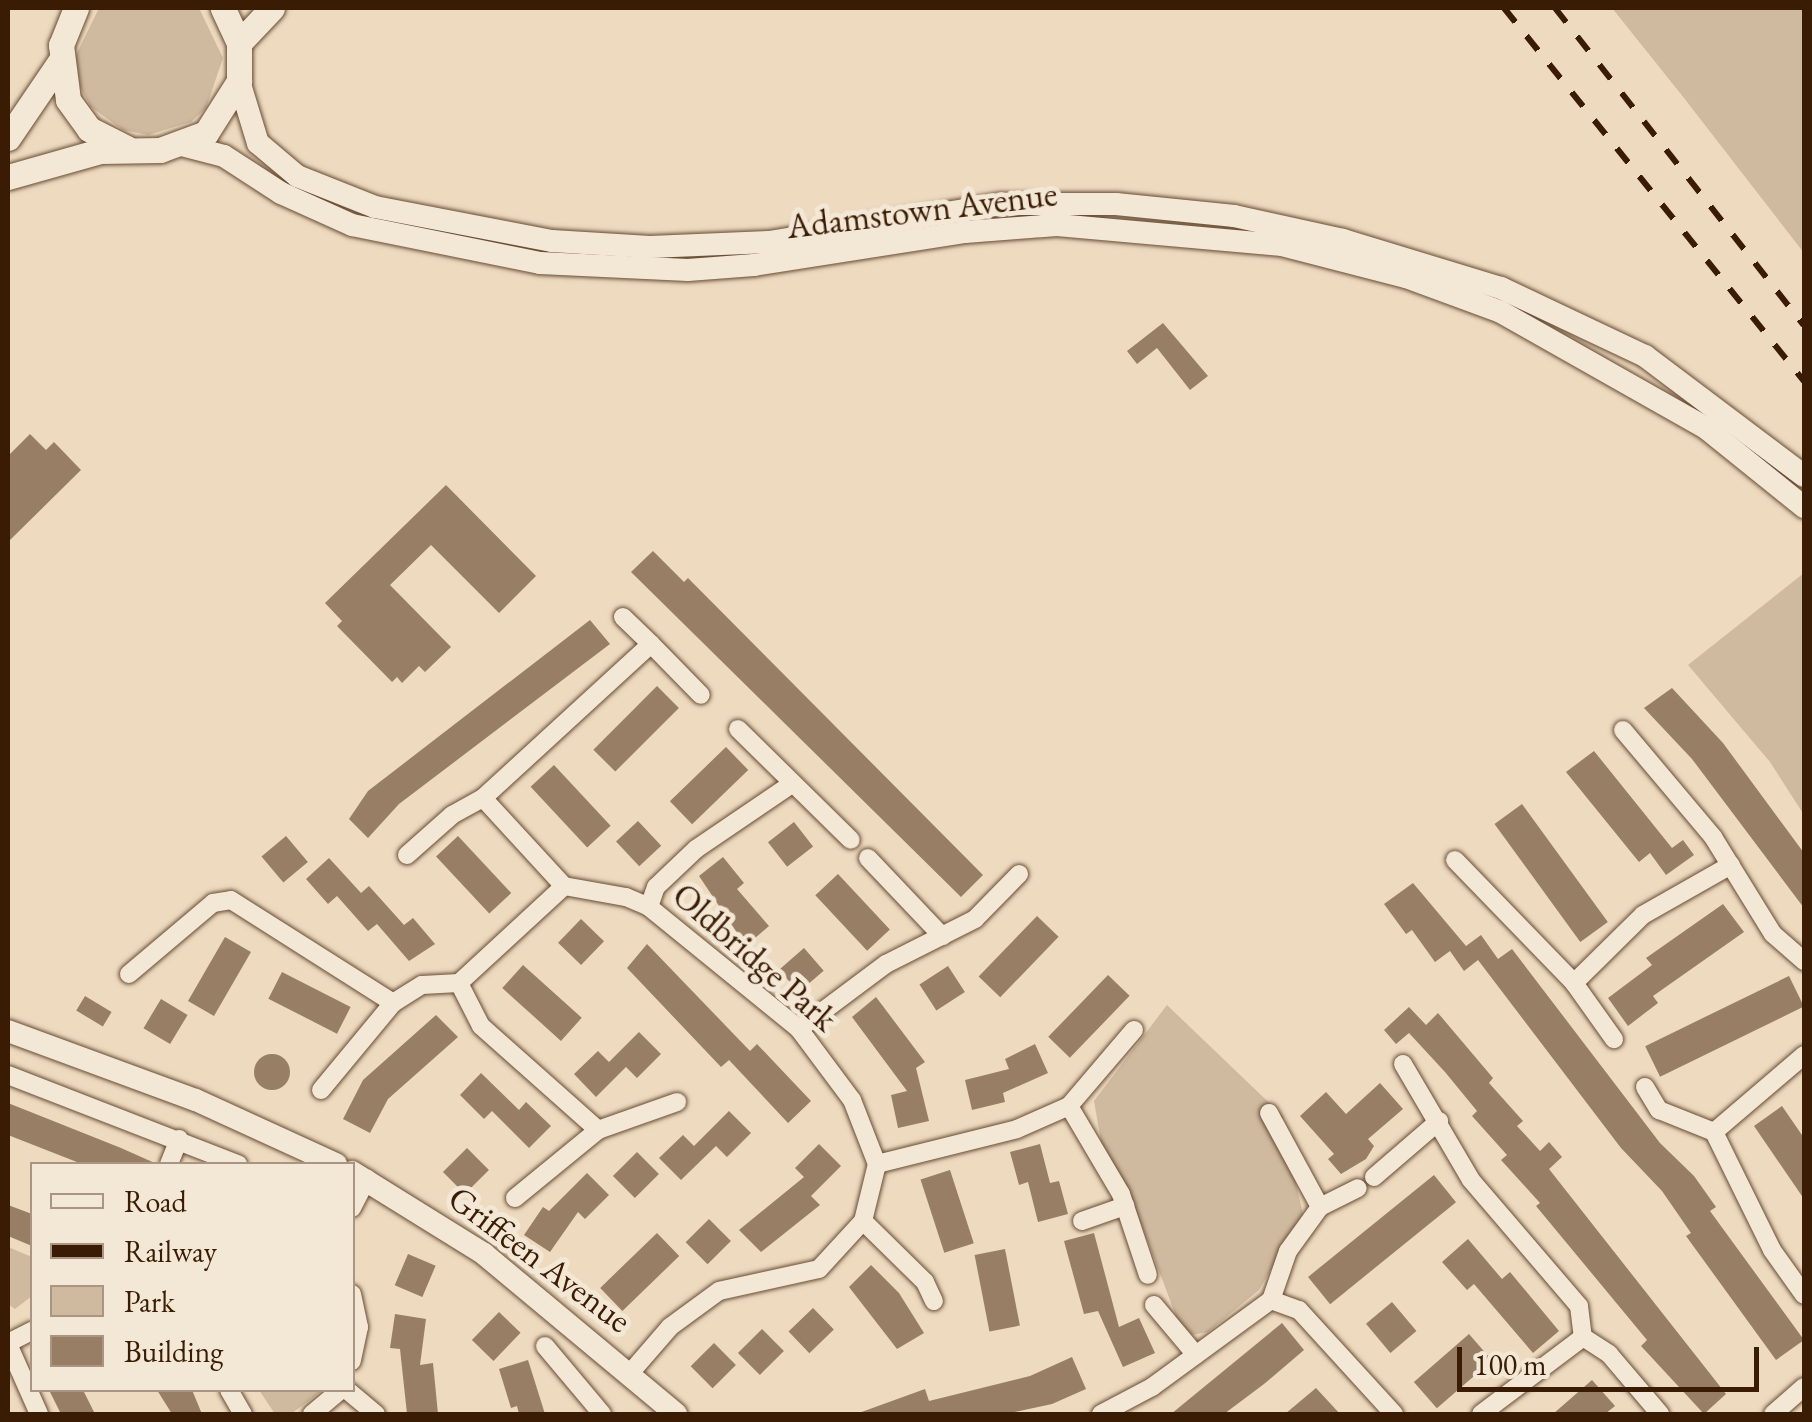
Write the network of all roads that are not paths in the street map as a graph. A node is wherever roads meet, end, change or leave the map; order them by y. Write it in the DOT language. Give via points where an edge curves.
graph roads {
  1 [pos="223,8"];
  2 [pos="272,8"];
  3 [pos="67,15"];
  4 [pos="240,43"];
  5 [pos="61,60"];
  6 [pos="239,81"];
  7 [pos="8,138"];
  8 [pos="182,145"];
  9 [pos="128,149"];
  10 [pos="8,177"];
  11 [pos="1804,476"];
  12 [pos="1804,507"];
  13 [pos="624,617"];
  14 [pos="651,644"];
  15 [pos="701,695"];
  16 [pos="738,729"];
  17 [pos="1623,730"];
  18 [pos="792,783"];
  19 [pos="483,798"];
  20 [pos="851,840"];
  21 [pos="407,855"];
  22 [pos="868,858"];
  23 [pos="1455,860"];
  24 [pos="1730,865"];
  25 [pos="1019,874"];
  26 [pos="564,886"];
  27 [pos="649,907"];
  28 [pos="942,936"];
  29 [pos="1804,961"];
  30 [pos="128,974"];
  31 [pos="458,983"];
  32 [pos="1574,983"];
  33 [pos="393,1002"];
  34 [pos="799,1029"];
  35 [pos="1134,1030"];
  36 [pos="8,1032"];
  37 [pos="1614,1039"];
  38 [pos="1804,1055"];
  39 [pos="1403,1064"];
  40 [pos="8,1075"];
  41 [pos="1645,1087"];
  42 [pos="321,1090"];
  43 [pos="676,1102"];
  44 [pos="1069,1106"];
  45 [pos="1269,1113"];
  46 [pos="1439,1121"];
  47 [pos="598,1130"];
  48 [pos="1714,1132"];
  49 [pos="180,1139"];
  50 [pos="170,1162"];
  51 [pos="233,1162"];
  52 [pos="332,1162"];
  53 [pos="877,1164"];
  54 [pos="360,1175"];
  55 [pos="1374,1176"];
  56 [pos="1358,1188"];
  57 [pos="515,1198"];
  58 [pos="1126,1206"];
  59 [pos="1320,1206"];
  60 [pos="864,1221"];
  61 [pos="1082,1221"];
  62 [pos="1148,1275"];
  63 [pos="1804,1295"];
  64 [pos="1271,1300"];
  65 [pos="934,1302"];
  66 [pos="1154,1304"];
  67 [pos="355,1310"];
  68 [pos="30,1332"];
  69 [pos="1583,1336"];
  70 [pos="8,1344"];
  71 [pos="355,1344"];
  72 [pos="545,1346"];
  73 [pos="1196,1355"];
  74 [pos="631,1372"];
  75 [pos="1804,1387"];
  76 [pos="230,1392"];
  77 [pos="341,1392"];
  78 [pos="347,1392"];
  79 [pos="39,1414"];
  80 [pos="243,1414"];
  81 [pos="312,1414"];
  82 [pos="376,1414"];
  83 [pos="602,1414"];
  84 [pos="676,1414"];
  85 [pos="1100,1414"];
  86 [pos="1394,1414"];
  87 [pos="1481,1414"];
  88 [pos="1660,1414"];
  89 [pos="1774,1414"];
  1 -- 4 [label="main road"];
  2 -- 4 [label="main road"];
  3 -- 5 [label="main road"];
  4 -- 6 [label="main road"];
  5 -- 7 [label="main road"];
  5 -- 9 [label="main road" via="74,112 101,137"];
  6 -- 8 [label="main road" via="216,122"];
  6 -- 11 [label="street, Adamstown Avenue" via="258,143 297,176 374,207 533,238 650,247 769,242 1001,204 1116,204 1234,216 1343,240 1500,288 1630,348 1734,417"];
  8 -- 9 [label="main road"];
  8 -- 12 [label="street, Adamstown Avenue" via="224,156 281,192 352,224 540,263 688,270 1057,225 1282,245 1406,277 1501,312 1706,428"];
  9 -- 10 [label="main road"];
  13 -- 14 [label="street"];
  14 -- 15 [label="street"];
  14 -- 19 [label="street"];
  16 -- 18 [label="street"];
  17 -- 24 [label="street"];
  18 -- 20 [label="street"];
  18 -- 27 [label="street" via="696,849 656,887"];
  19 -- 21 [label="street"];
  19 -- 26 [label="street"];
  22 -- 28 [label="street"];
  23 -- 32 [label="street"];
  24 -- 29 [label="street" via="1773,934"];
  24 -- 32 [label="street" via="1643,915"];
  25 -- 28 [label="street" via="996,904"];
  26 -- 27 [label="street, Oldbridge Park"];
  26 -- 31 [label="street"];
  27 -- 34 [label="street, Oldbridge Park"];
  28 -- 34 [label="street" via="886,964"];
  30 -- 33 [label="street" via="213,903 231,900"];
  31 -- 33 [label="street" via="422,986"];
  31 -- 47 [label="street" via="480,1026"];
  32 -- 37 [label="street"];
  33 -- 42 [label="street"];
  34 -- 53 [label="street, Oldbridge Park" via="844,1086"];
  35 -- 44 [label="street"];
  36 -- 52 [label="street" via="196,1100"];
  38 -- 48 [label="street"];
  39 -- 46 [label="street"];
  40 -- 49 [label="street"];
  41 -- 48 [label="street" via="1659,1110"];
  43 -- 47 [label="street"];
  44 -- 53 [label="street" via="1017,1129"];
  44 -- 58 [label="street"];
  45 -- 59 [label="street"];
  46 -- 55 [label="street"];
  46 -- 69 [label="street" via="1471,1180 1579,1306"];
  47 -- 57 [label="street"];
  48 -- 63 [label="street" via="1772,1250"];
  49 -- 50 [label="street"];
  49 -- 51 [label="street"];
  53 -- 60 [label="street"];
  54 -- 74 [label="street, Griffeen Avenue" via="484,1254"];
  56 -- 59 [label="street"];
  58 -- 61 [label="street"];
  58 -- 62 [label="street"];
  59 -- 64 [label="street" via="1288,1251"];
  60 -- 65 [label="street" via="924,1282"];
  60 -- 74 [label="street" via="819,1268 719,1291 670,1326"];
  64 -- 73 [label="street"];
  64 -- 86 [label="street" via="1299,1310"];
  66 -- 73 [label="street"];
  67 -- 71 [label="street"];
  68 -- 70 [label="street"];
  69 -- 87 [label="street"];
  69 -- 88 [label="street" via="1608,1354"];
  70 -- 79 [label="street"];
  72 -- 83 [label="street"];
  73 -- 85 [label="street"];
  74 -- 84 [label="street, Griffeen Avenue"];
  75 -- 89 [label="street"];
  76 -- 80 [label="street"];
  77 -- 81 [label="street"];
  78 -- 82 [label="street"];
}
